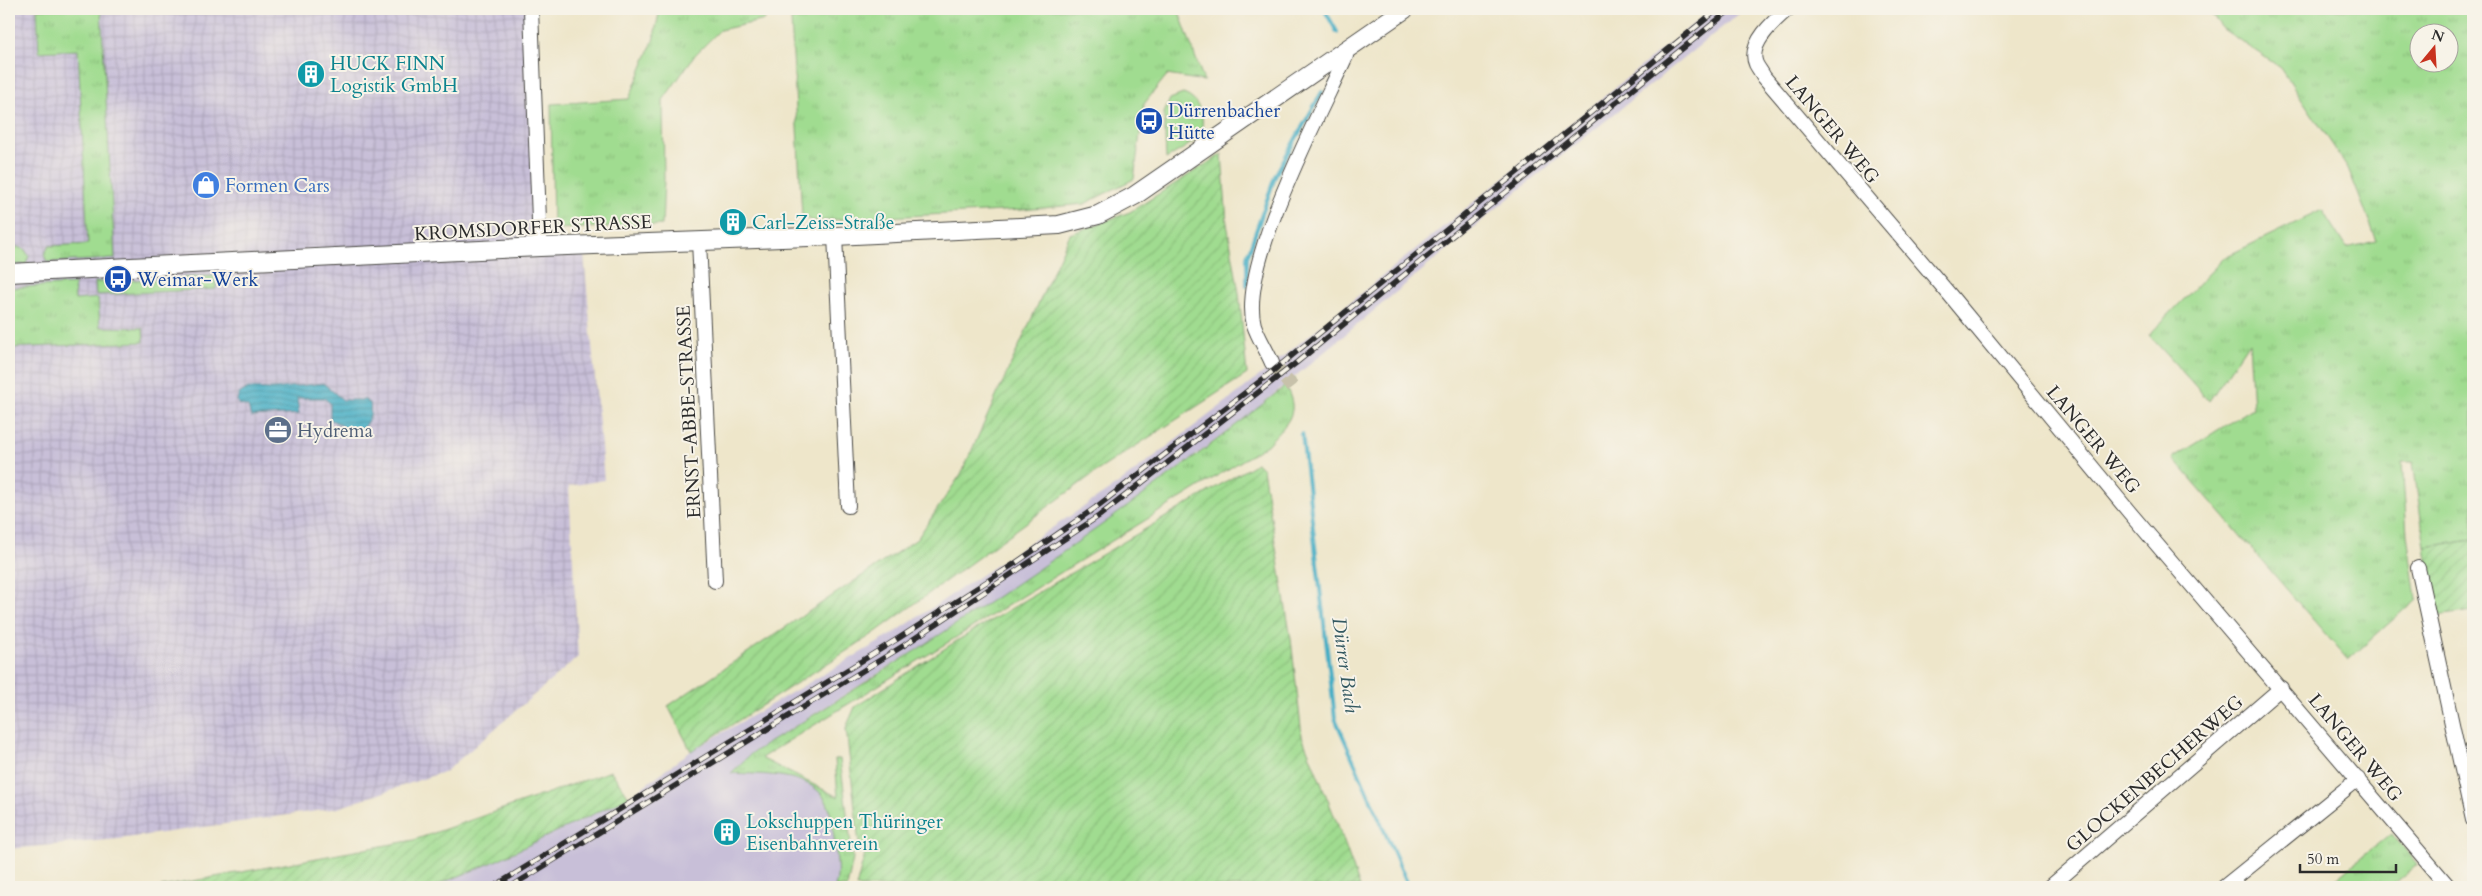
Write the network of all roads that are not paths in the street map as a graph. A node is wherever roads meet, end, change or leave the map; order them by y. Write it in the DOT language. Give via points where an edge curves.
graph roads {
  1 [pos="531,9"];
  2 [pos="1405,9"];
  3 [pos="1788,9"];
  4 [pos="1346,49"];
  5 [pos="835,236"];
  6 [pos="699,241"];
  7 [pos="540,246"];
  8 [pos="9,273"];
  9 [pos="1272,363"];
  10 [pos="848,506"];
  11 [pos="2418,568"];
  12 [pos="715,581"];
  13 [pos="2282,688"];
  14 [pos="2358,779"];
  15 [pos="2473,820"];
  16 [pos="2050,887"];
  17 [pos="2224,887"];
  18 [pos="2449,887"];
  1 -- 7 [label="street"];
  2 -- 4 [label="street"];
  3 -- 13 [label="street, LANGER WEG" via="1762,36 1755,51 1755,62 1764,77 2130,513"];
  4 -- 5 [label="street, KROMSDORFER STRASSE" via="1134,196 1098,215 1060,225"];
  4 -- 9 [label="street" via="1346,56 1280,201 1261,255 1253,302 1254,325"];
  5 -- 6 [label="street, KROMSDORFER STRASSE"];
  5 -- 10 [label="street"];
  6 -- 7 [label="street, KROMSDORFER STRASSE"];
  6 -- 12 [label="street, ERNST-ABBE-STRASSE"];
  7 -- 8 [label="street, KROMSDORFER STRASSE"];
  11 -- 15 [label="street"];
  13 -- 14 [label="street, LANGER WEG"];
  13 -- 16 [label="street, GLOCKENBECHERWEG"];
  14 -- 17 [label="street"];
  14 -- 18 [label="street, LANGER WEG"];
}
